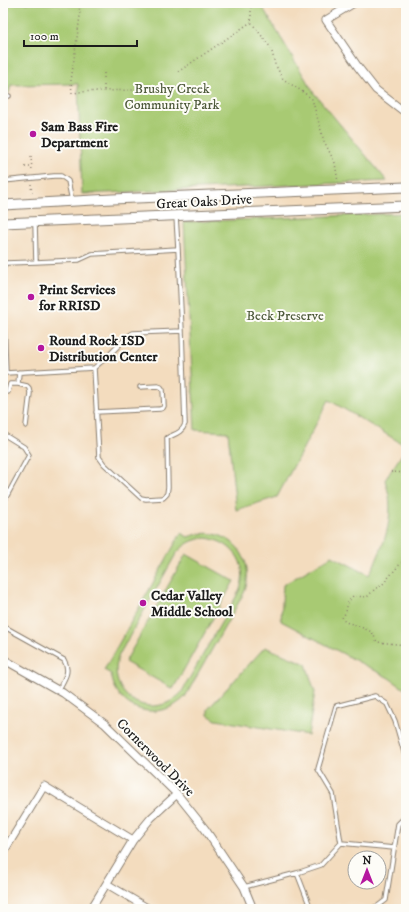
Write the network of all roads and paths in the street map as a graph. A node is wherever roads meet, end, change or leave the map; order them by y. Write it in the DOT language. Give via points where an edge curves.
graph roads {
  1 [pos="79,3"];
  2 [pos="250,3"];
  3 [pos="354,3"];
  4 [pos="251,22"];
  5 [pos="3,61"];
  6 [pos="178,72"];
  7 [pos="104,73"];
  8 [pos="127,86"];
  9 [pos="3,88"];
  10 [pos="127,90"];
  11 [pos="104,91"];
  12 [pos="72,93"];
  13 [pos="76,93"];
  14 [pos="166,94"];
  15 [pos="3,96"];
  16 [pos="9,96"];
  17 [pos="406,112"];
  18 [pos="31,156"];
  19 [pos="25,167"];
  20 [pos="31,167"];
  21 [pos="32,172"];
  22 [pos="3,181"];
  23 [pos="31,184"];
  24 [pos="338,184"];
  25 [pos="406,187"];
  26 [pos="32,198"];
  27 [pos="72,201"];
  28 [pos="3,205"];
  29 [pos="406,206"];
  30 [pos="176,216"];
  31 [pos="35,222"];
  32 [pos="3,223"];
  33 [pos="178,249"];
  34 [pos="36,262"];
  35 [pos="3,267"];
  36 [pos="3,295"];
  37 [pos="182,331"];
  38 [pos="94,368"];
  39 [pos="19,372"];
  40 [pos="4,373"];
  41 [pos="18,384"];
  42 [pos="140,387"];
  43 [pos="8,392"];
  44 [pos="96,412"];
  45 [pos="26,426"];
  46 [pos="3,434"];
  47 [pos="391,472"];
  48 [pos="406,472"];
  49 [pos="3,503"];
  50 [pos="406,561"];
  51 [pos="3,626"];
  52 [pos="406,645"];
  53 [pos="3,660"];
  54 [pos="58,691"];
  55 [pos="406,759"];
  56 [pos="177,794"];
  57 [pos="406,816"];
  58 [pos="133,840"];
  59 [pos="341,843"];
  60 [pos="394,848"];
  61 [pos="3,853"];
  62 [pos="298,873"];
  63 [pos="107,884"];
  64 [pos="244,887"];
  65 [pos="91,909"];
  66 [pos="149,909"];
  67 [pos="253,909"];
  68 [pos="311,909"];
  69 [pos="369,909"];
  1 -- 12 [label="path" via="80,16 71,81"];
  2 -- 4 [label="path"];
  3 -- 17 [label="street" via="326,20 376,90"];
  4 -- 6 [label="path"];
  4 -- 24 [label="path" via="271,48 283,79 312,99 324,141 335,163"];
  5 -- 9 [label="path" via="8,76"];
  7 -- 11 [label="path"];
  8 -- 10 [label="path"];
  10 -- 11 [label="path"];
  10 -- 14 [label="path" via="158,89"];
  11 -- 13 [label="path"];
  15 -- 16 [label="lane"];
  18 -- 20 [label="path"];
  19 -- 20 [label="path"];
  20 -- 21 [label="path"];
  22 -- 27 [label="lane" via="61,176 68,181"];
  23 -- 26 [label="path"];
  25 -- 27 [label="street, Great Oaks Drive"];
  27 -- 28 [label="street, Great Oaks Drive"];
  29 -- 30 [label="street, Great Oaks Drive"];
  30 -- 31 [label="street, Great Oaks Drive"];
  30 -- 33 [label="lane"];
  31 -- 32 [label="street, Great Oaks Drive"];
  31 -- 34 [label="lane"];
  33 -- 34 [label="lane" via="92,254 79,260"];
  33 -- 37 [label="lane"];
  34 -- 35 [label="lane" via="6,263"];
  36 -- 40 [label="lane"];
  37 -- 38 [label="lane" via="133,333"];
  37 -- 44 [label="lane" via="185,424 183,429 167,438 168,487 163,498 141,498 104,464 98,452"];
  38 -- 39 [label="lane"];
  38 -- 44 [label="lane"];
  39 -- 40 [label="lane"];
  39 -- 41 [label="lane"];
  41 -- 43 [label="lane" via="10,384"];
  41 -- 45 [label="lane" via="27,386 30,393"];
  42 -- 44 [label="lane" via="161,387 163,408"];
  46 -- 49 [label="lane" via="24,447 29,455"];
  47 -- 48 [label="path"];
  50 -- 52 [label="path" via="367,597 353,596 342,618 345,622 372,632 377,642"];
  51 -- 54 [label="lane" via="64,660 68,671"];
  53 -- 54 [label="street, Cornerwood Drive"];
  54 -- 56 [label="street, Cornerwood Drive" via="105,724"];
  55 -- 59 [label="lane" via="395,721 387,704 375,696 336,706 318,769 333,794"];
  56 -- 58 [label="street" via="151,818"];
  56 -- 64 [label="street, Cornerwood Drive" via="206,829"];
  57 -- 60 [label="lane" via="398,824"];
  58 -- 61 [label="street" via="44,786"];
  58 -- 63 [label="street"];
  59 -- 60 [label="lane"];
  59 -- 62 [label="lane" via="320,864"];
  60 -- 69 [label="lane" via="386,900"];
  62 -- 64 [label="lane"];
  62 -- 68 [label="lane"];
  63 -- 65 [label="street"];
  63 -- 66 [label="street"];
  64 -- 67 [label="street, Cornerwood Drive"];
}
